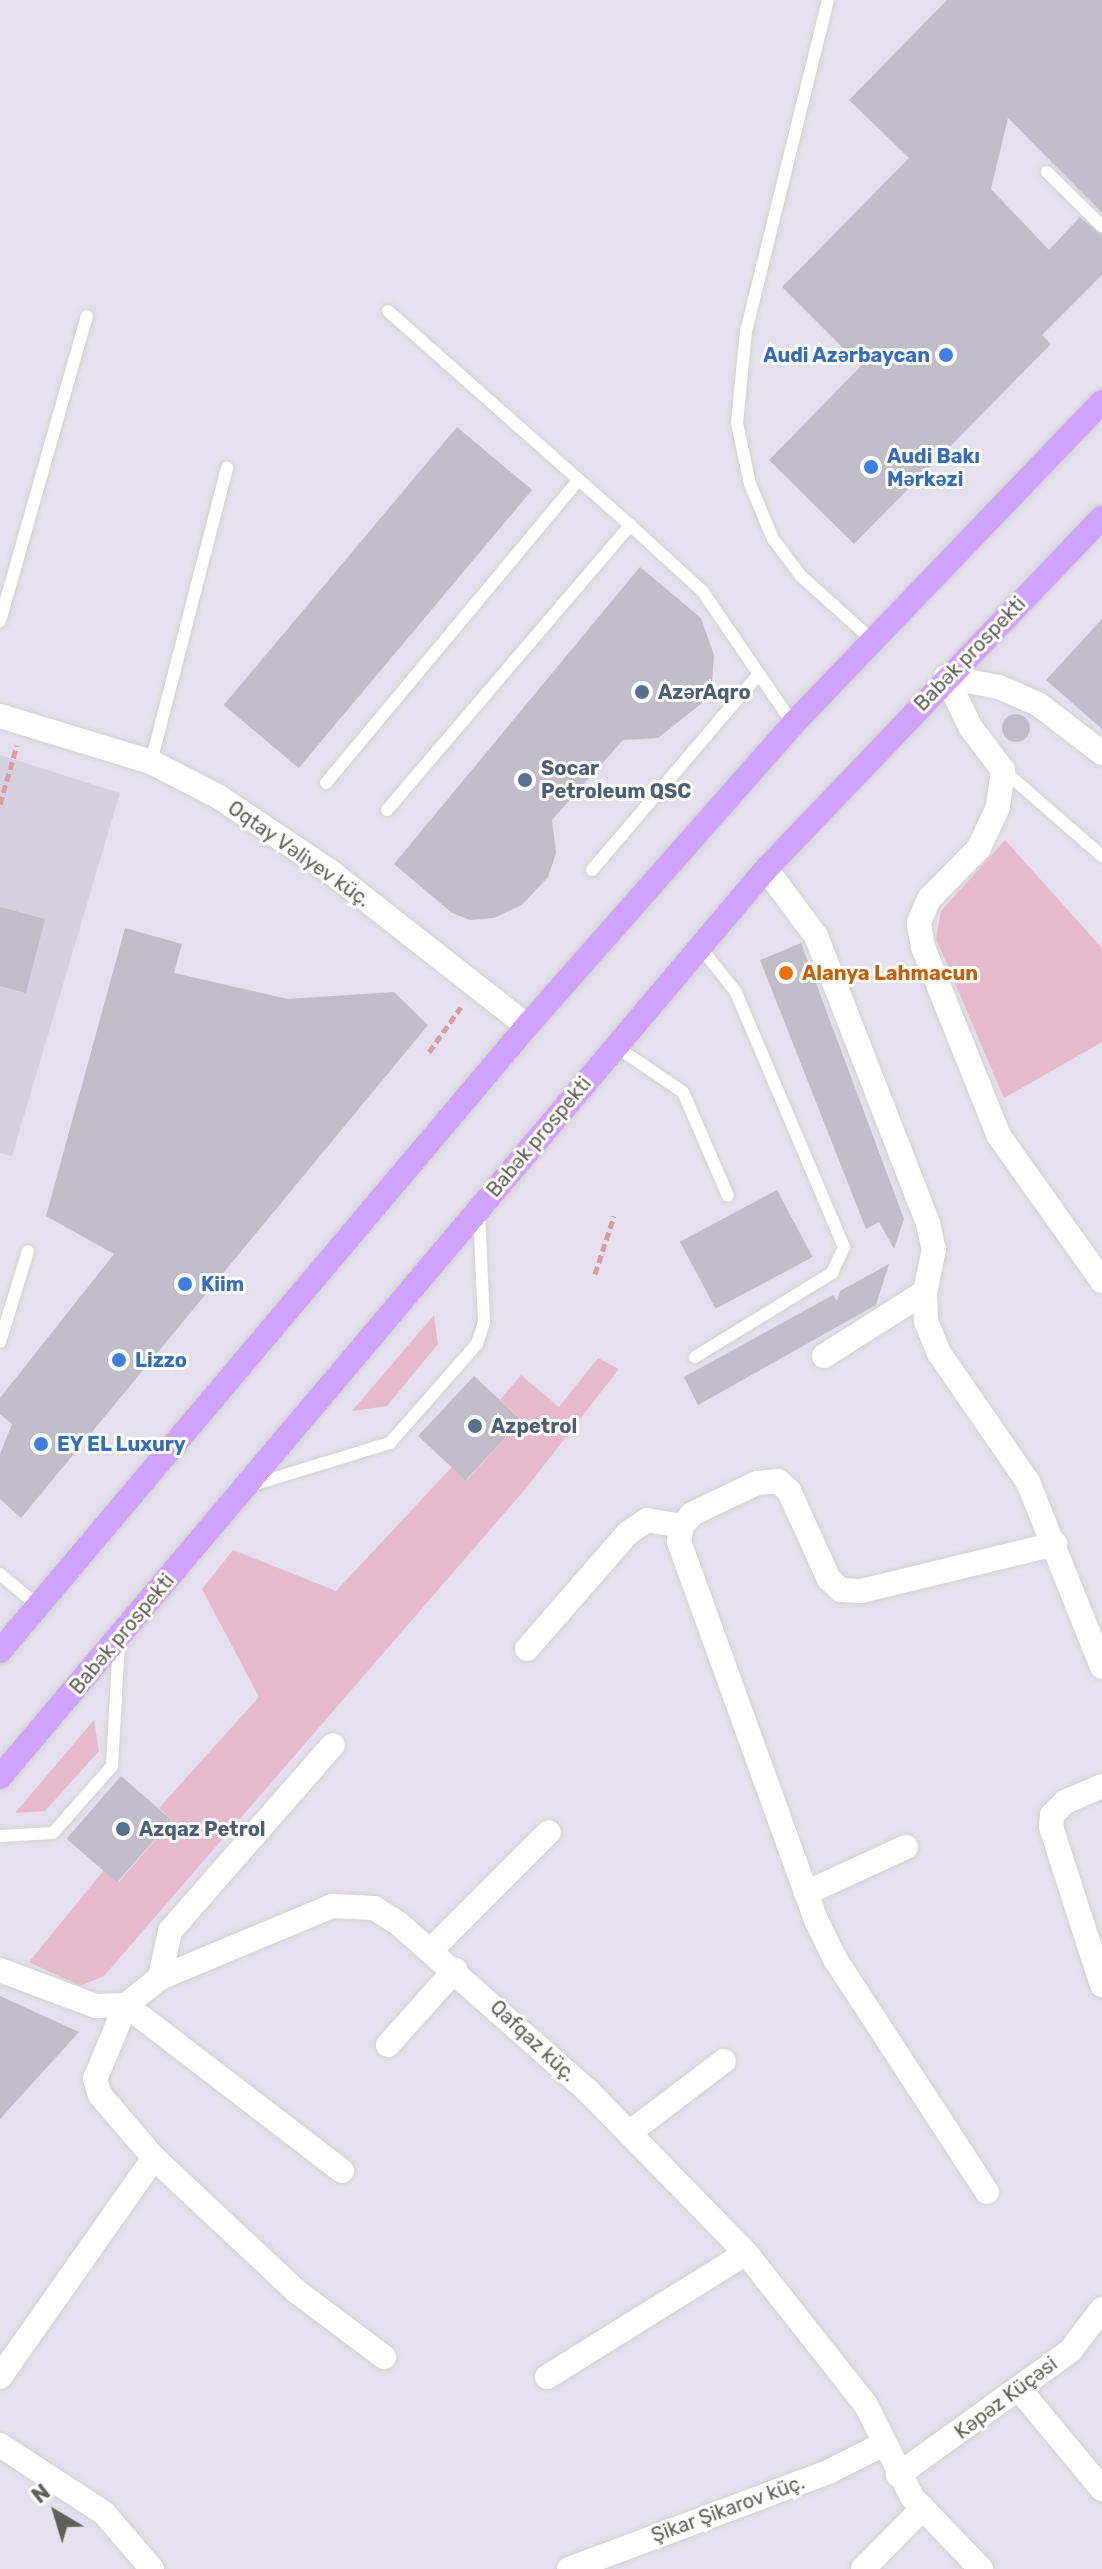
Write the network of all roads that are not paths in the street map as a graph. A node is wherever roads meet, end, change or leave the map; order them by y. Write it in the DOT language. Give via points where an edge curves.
graph roads {
  1 [pos="828,0"];
  2 [pos="1047,172"];
  3 [pos="1102,226"];
  4 [pos="388,311"];
  5 [pos="87,316"];
  6 [pos="1102,402"];
  7 [pos="227,468"];
  8 [pos="578,481"];
  9 [pos="1102,518"];
  10 [pos="630,525"];
  11 [pos="0,621"];
  12 [pos="871,639"];
  13 [pos="759,674"];
  14 [pos="946,677"];
  15 [pos="0,716"];
  16 [pos="793,724"];
  17 [pos="1102,753"];
  18 [pos="151,762"];
  19 [pos="1003,770"];
  20 [pos="326,783"];
  21 [pos="387,810"];
  22 [pos="1102,856"];
  23 [pos="766,869"];
  24 [pos="592,870"];
  25 [pos="700,947"];
  26 [pos="527,1026"];
  27 [pos="615,1046"];
  28 [pos="728,1196"];
  29 [pos="479,1209"];
  30 [pos="28,1251"];
  31 [pos="1102,1281"];
  32 [pos="925,1292"];
  33 [pos="0,1342"];
  34 [pos="824,1356"];
  35 [pos="695,1357"];
  36 [pos="246,1487"];
  37 [pos="682,1526"];
  38 [pos="1055,1544"];
  39 [pos="0,1574"];
  40 [pos="38,1606"];
  41 [pos="119,1638"];
  42 [pos="527,1649"];
  43 [pos="0,1651"];
  44 [pos="1102,1667"];
  45 [pos="333,1745"];
  46 [pos="0,1777"];
  47 [pos="1102,1786"];
  48 [pos="549,1832"];
  49 [pos="0,1836"];
  50 [pos="906,1847"];
  51 [pos="806,1893"];
  52 [pos="432,1949"];
  53 [pos="0,1970"];
  54 [pos="455,1970"];
  55 [pos="160,1978"];
  56 [pos="1102,1985"];
  57 [pos="126,2005"];
  58 [pos="388,2045"];
  59 [pos="724,2061"];
  60 [pos="629,2133"];
  61 [pos="154,2158"];
  62 [pos="342,2171"];
  63 [pos="987,2192"];
  64 [pos="746,2253"];
  65 [pos="1102,2309"];
  66 [pos="384,2357"];
  67 [pos="0,2377"];
  68 [pos="547,2377"];
  69 [pos="1019,2389"];
  70 [pos="884,2444"];
  71 [pos="0,2445"];
  72 [pos="898,2475"];
  73 [pos="1102,2489"];
  74 [pos="922,2509"];
  75 [pos="152,2569"];
  76 [pos="569,2569"];
  77 [pos="863,2569"];
  78 [pos="981,2569"];
  1 -- 12 [label="lane" via="746,331 737,423 750,484 773,539 801,576"];
  2 -- 3 [label="lane"];
  4 -- 8 [label="lane"];
  5 -- 11 [label="lane"];
  6 -- 12 [label="main road"];
  7 -- 18 [label="lane"];
  8 -- 10 [label="lane"];
  8 -- 20 [label="lane"];
  9 -- 14 [label="main road, Babək prospekti"];
  10 -- 13 [label="lane" via="703,592"];
  10 -- 21 [label="lane"];
  12 -- 16 [label="main road"];
  13 -- 16 [label="lane"];
  13 -- 24 [label="lane"];
  14 -- 17 [label="street" via="999,687 1038,704"];
  14 -- 19 [label="street" via="971,728"];
  14 -- 23 [label="main road, Babək prospekti"];
  15 -- 18 [label="street, Oqtay Vəliyev küç."];
  16 -- 26 [label="main road"];
  18 -- 26 [label="street, Oqtay Vəliyev küç." via="266,825"];
  19 -- 22 [label="lane"];
  19 -- 31 [label="street" via="998,807 979,848 929,899 919,923 923,947 999,1136"];
  23 -- 25 [label="main road, Babək prospekti"];
  23 -- 32 [label="street" via="816,936 928,1224 934,1249"];
  25 -- 27 [label="main road, Babək prospekti"];
  25 -- 35 [label="lane" via="736,992 844,1247 832,1273"];
  26 -- 40 [label="main road"];
  27 -- 28 [label="lane" via="683,1092"];
  27 -- 29 [label="main road, Babək prospekti"];
  29 -- 36 [label="main road, Babək prospekti"];
  29 -- 36 [label="lane" via="484,1322 477,1344 390,1443"];
  30 -- 33 [label="lane"];
  32 -- 34 [label="street"];
  32 -- 38 [label="street" via="926,1321 939,1353 1028,1482"];
  36 -- 41 [label="main road, Babək prospekti"];
  37 -- 38 [label="street" via="705,1508 757,1483 778,1481 789,1491 829,1579 841,1590 861,1591"];
  37 -- 42 [label="street" via="647,1520 628,1533"];
  37 -- 51 [label="street" via="681,1556"];
  38 -- 44 [label="street"];
  39 -- 40 [label="lane"];
  40 -- 43 [label="main road"];
  41 -- 46 [label="main road, Babək prospekti"];
  41 -- 49 [label="lane" via="112,1766 53,1833"];
  45 -- 55 [label="street" via="170,1931"];
  47 -- 56 [label="street" via="1065,1802 1052,1815 1051,1827"];
  48 -- 52 [label="street"];
  50 -- 51 [label="street"];
  51 -- 63 [label="street" via="835,1959"];
  52 -- 54 [label="street, Qafqaz küç."];
  52 -- 55 [label="street, Qafqaz küç." via="374,1908 353,1903 272,1928"];
  53 -- 57 [label="street" via="96,2006"];
  54 -- 58 [label="street"];
  54 -- 60 [label="street, Qafqaz küç."];
  55 -- 57 [label="street, Qafqaz küç."];
  57 -- 61 [label="street" via="95,2079 100,2095"];
  57 -- 62 [label="street"];
  59 -- 60 [label="street"];
  60 -- 64 [label="street, Qafqaz küç."];
  61 -- 66 [label="street" via="296,2291"];
  61 -- 67 [label="street"];
  64 -- 68 [label="street"];
  64 -- 70 [label="street, Qafqaz küç." via="849,2381"];
  65 -- 69 [label="street, Kəpəz Küçəsi" via="1071,2350"];
  69 -- 72 [label="street, Kəpəz Küçəsi"];
  69 -- 73 [label="street"];
  70 -- 72 [label="street, Qafqaz küç."];
  70 -- 76 [label="street, Şikar Şikarov küç." via="828,2472"];
  71 -- 75 [label="street" via="104,2513"];
  72 -- 74 [label="street, Qafqaz küç."];
  74 -- 77 [label="street"];
  74 -- 78 [label="street, Qafqaz küç."];
}
